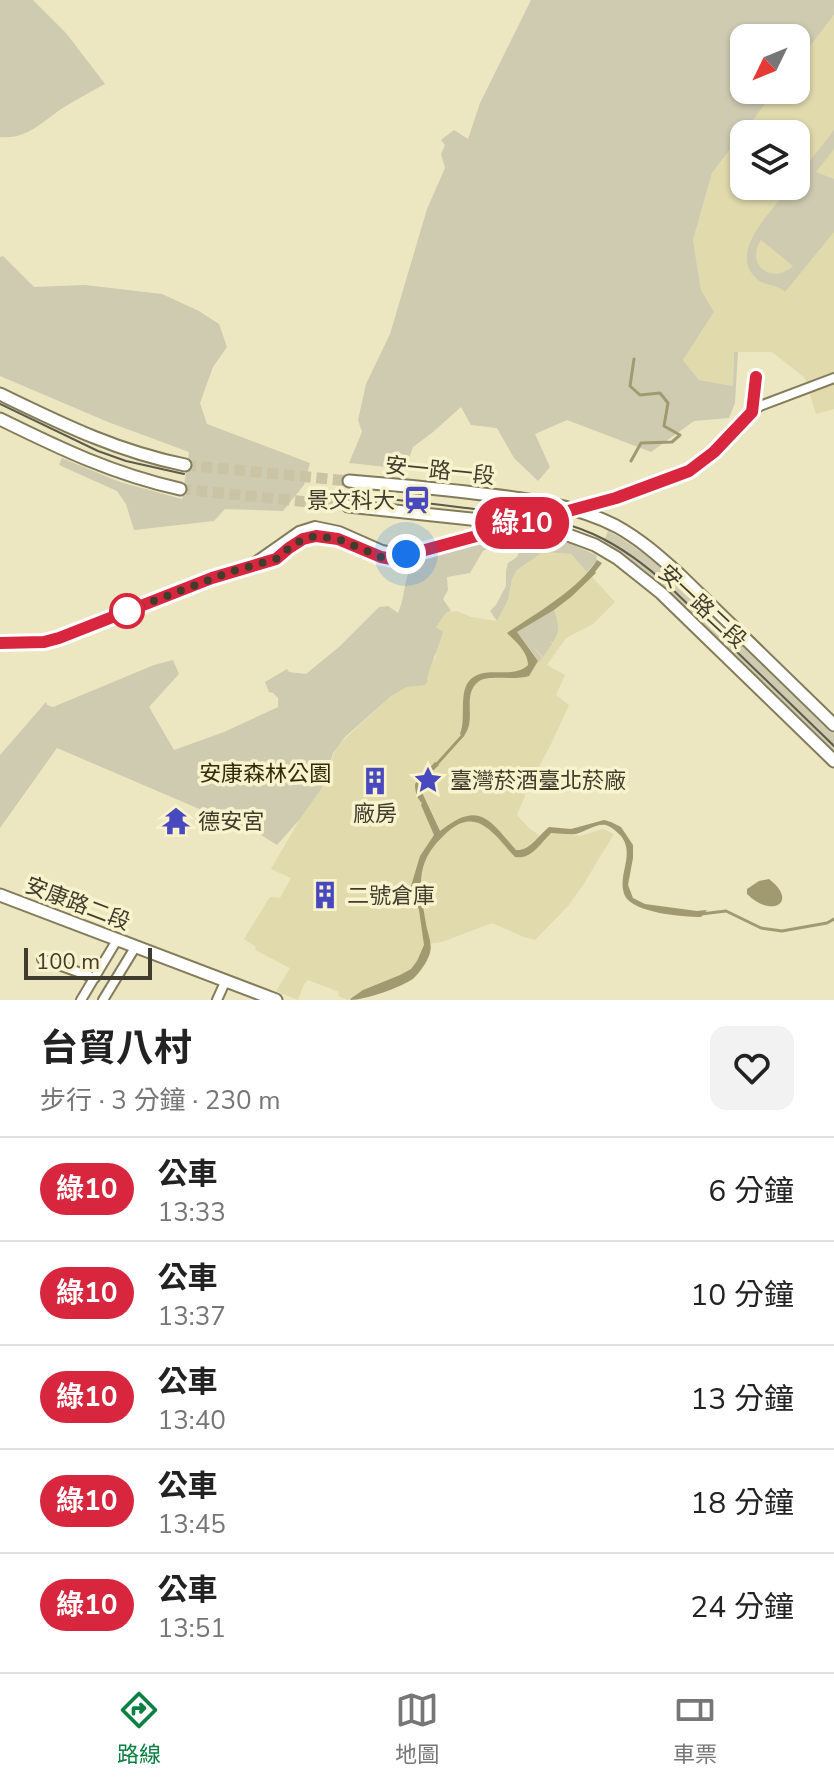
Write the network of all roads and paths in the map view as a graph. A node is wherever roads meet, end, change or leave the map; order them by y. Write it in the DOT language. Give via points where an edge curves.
graph roads {
  1 [pos="834,378"];
  2 [pos="0,394"];
  3 [pos="0,419"];
  4 [pos="185,465"];
  5 [pos="349,481"];
  6 [pos="180,489"];
  7 [pos="348,506"];
  8 [pos="573,509"];
  9 [pos="518,524"];
  10 [pos="0,643"];
  11 [pos="834,725"];
  12 [pos="834,761"];
  13 [pos="0,895"];
  14 [pos="117,940"];
  15 [pos="136,946"];
  16 [pos="42,959"];
  17 [pos="95,978"];
  18 [pos="226,980"];
  19 [pos="81,1000"];
  20 [pos="103,1000"];
  21 [pos="217,1000"];
  22 [pos="276,1000"];
  1 -- 8 [label="street" via="760,406 689,471"];
  2 -- 4 [label="street" via="101,441"];
  3 -- 6 [label="street" via="93,463"];
  5 -- 8 [label="street, 安一路一段" via="463,491"];
  7 -- 9 [label="street, 安一路一段"];
  8 -- 9 [label="street"];
  8 -- 11 [label="street, 安一路二段" via="617,527 654,552"];
  9 -- 10 [label="street" via="392,559 316,536 276,559 48,641"];
  9 -- 12 [label="street, 安一路二段" via="595,545 638,573"];
  13 -- 14 [label="street, 安康路二段"];
  14 -- 15 [label="street, 安康路二段"];
  14 -- 17 [label="street"];
  15 -- 18 [label="street, 安康路二段"];
  15 -- 20 [label="street"];
  16 -- 17 [label="street"];
  17 -- 19 [label="street"];
  18 -- 21 [label="street"];
  18 -- 22 [label="street, 安康路二段"];
}
